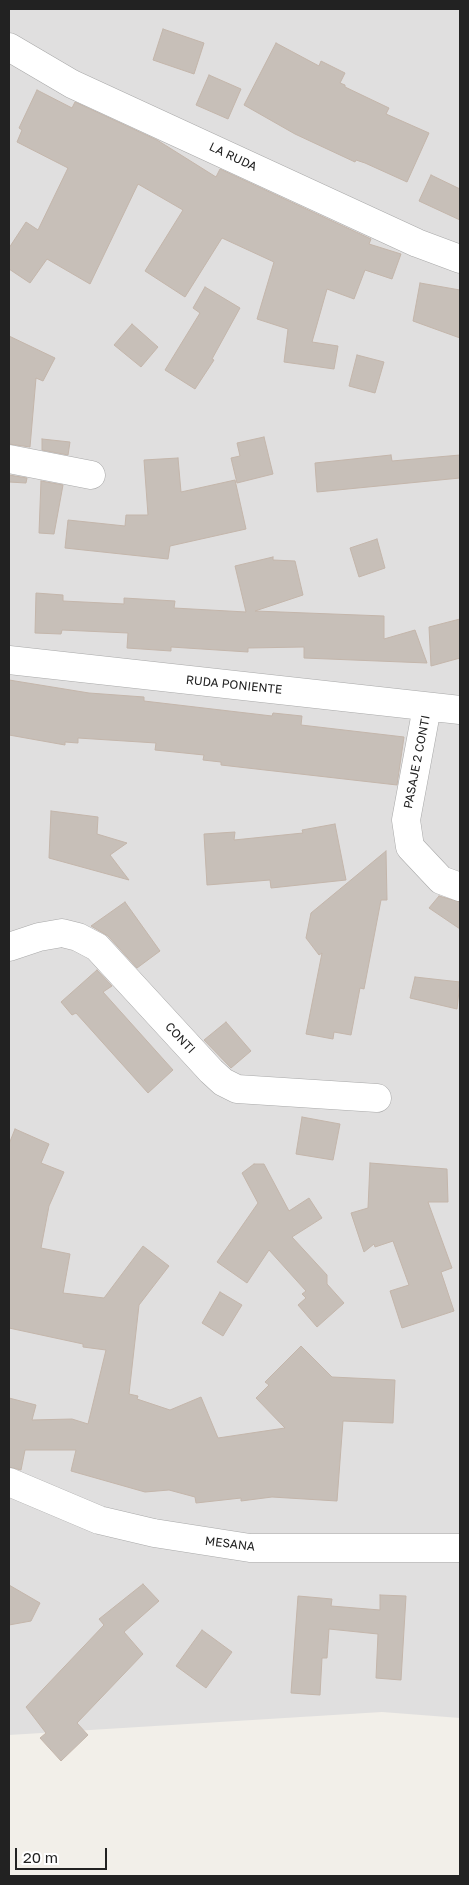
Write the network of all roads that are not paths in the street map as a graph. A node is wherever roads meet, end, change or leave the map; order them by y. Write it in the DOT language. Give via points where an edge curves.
graph roads {
  1 [pos="9,47"];
  2 [pos="460,258"];
  3 [pos="9,459"];
  4 [pos="91,475"];
  5 [pos="9,660"];
  6 [pos="427,706"];
  7 [pos="460,710"];
  8 [pos="460,887"];
  9 [pos="9,947"];
  10 [pos="377,1098"];
  11 [pos="9,1482"];
  12 [pos="460,1548"];
  1 -- 2 [label="street, LA RUDA" via="72,84 417,243"];
  3 -- 4 [label="street"];
  5 -- 6 [label="street, RUDA PONIENTE"];
  6 -- 7 [label="street, RUDA PONIENTE"];
  6 -- 8 [label="street, PASAJE 2 CONTI" via="406,820 410,847 441,880"];
  9 -- 10 [label="street, CONTI" via="62,933 78,936 96,947 211,1071 237,1089"];
  11 -- 12 [label="street, MESANA" via="99,1520 154,1533 250,1548"];
}
